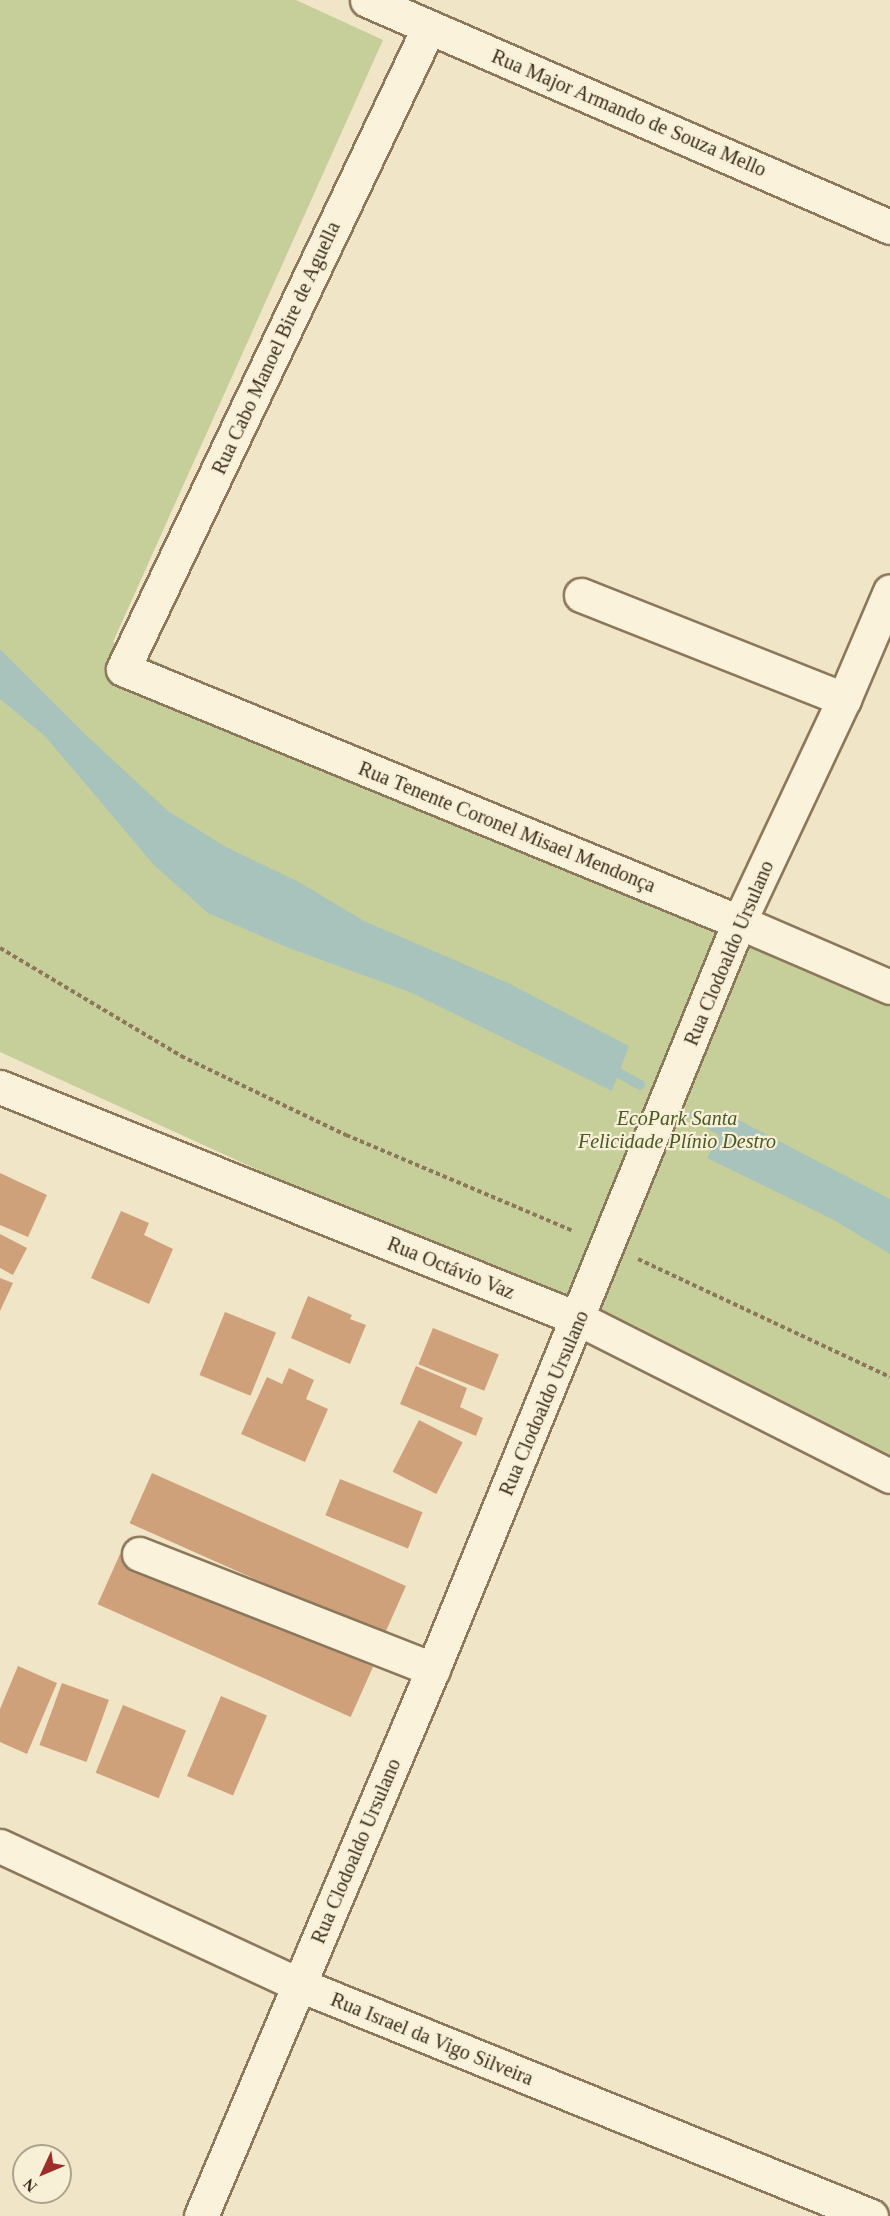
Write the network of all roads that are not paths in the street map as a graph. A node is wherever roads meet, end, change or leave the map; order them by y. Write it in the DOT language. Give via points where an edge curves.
graph roads {
  1 [pos="367,0"];
  2 [pos="429,27"];
  3 [pos="890,227"];
  4 [pos="890,591"];
  5 [pos="581,595"];
  6 [pos="123,669"];
  7 [pos="844,699"];
  8 [pos="739,922"];
  9 [pos="890,987"];
  10 [pos="0,1087"];
  11 [pos="579,1319"];
  12 [pos="890,1476"];
  13 [pos="139,1554"];
  14 [pos="433,1670"];
  15 [pos="0,1846"];
  16 [pos="300,1985"];
  17 [pos="201,2216"];
  18 [pos="871,2216"];
  1 -- 2 [label="street, Rua Major Armando de Souza Mello"];
  2 -- 3 [label="street, Rua Major Armando de Souza Mello"];
  2 -- 6 [label="street, Rua Cabo Manoel Bire de Aguella"];
  4 -- 7 [label="street, Rua Clodoaldo Ursulano"];
  5 -- 7 [label="street"];
  6 -- 8 [label="street, Rua Tenente Coronel Misael Mendonça"];
  7 -- 8 [label="street, Rua Clodoaldo Ursulano"];
  8 -- 9 [label="street, Rua Tenente Coronel Misael Mendonça"];
  8 -- 11 [label="street, Rua Clodoaldo Ursulano"];
  10 -- 11 [label="street, Rua Octávio Vaz"];
  11 -- 12 [label="street, Rua Octávio Vaz"];
  11 -- 14 [label="street, Rua Clodoaldo Ursulano"];
  13 -- 14 [label="street"];
  14 -- 16 [label="street, Rua Clodoaldo Ursulano"];
  15 -- 16 [label="street, Rua Israel da Vigo Silveira"];
  16 -- 17 [label="street, Rua Clodoaldo Ursulano"];
  16 -- 18 [label="street, Rua Israel da Vigo Silveira"];
}
